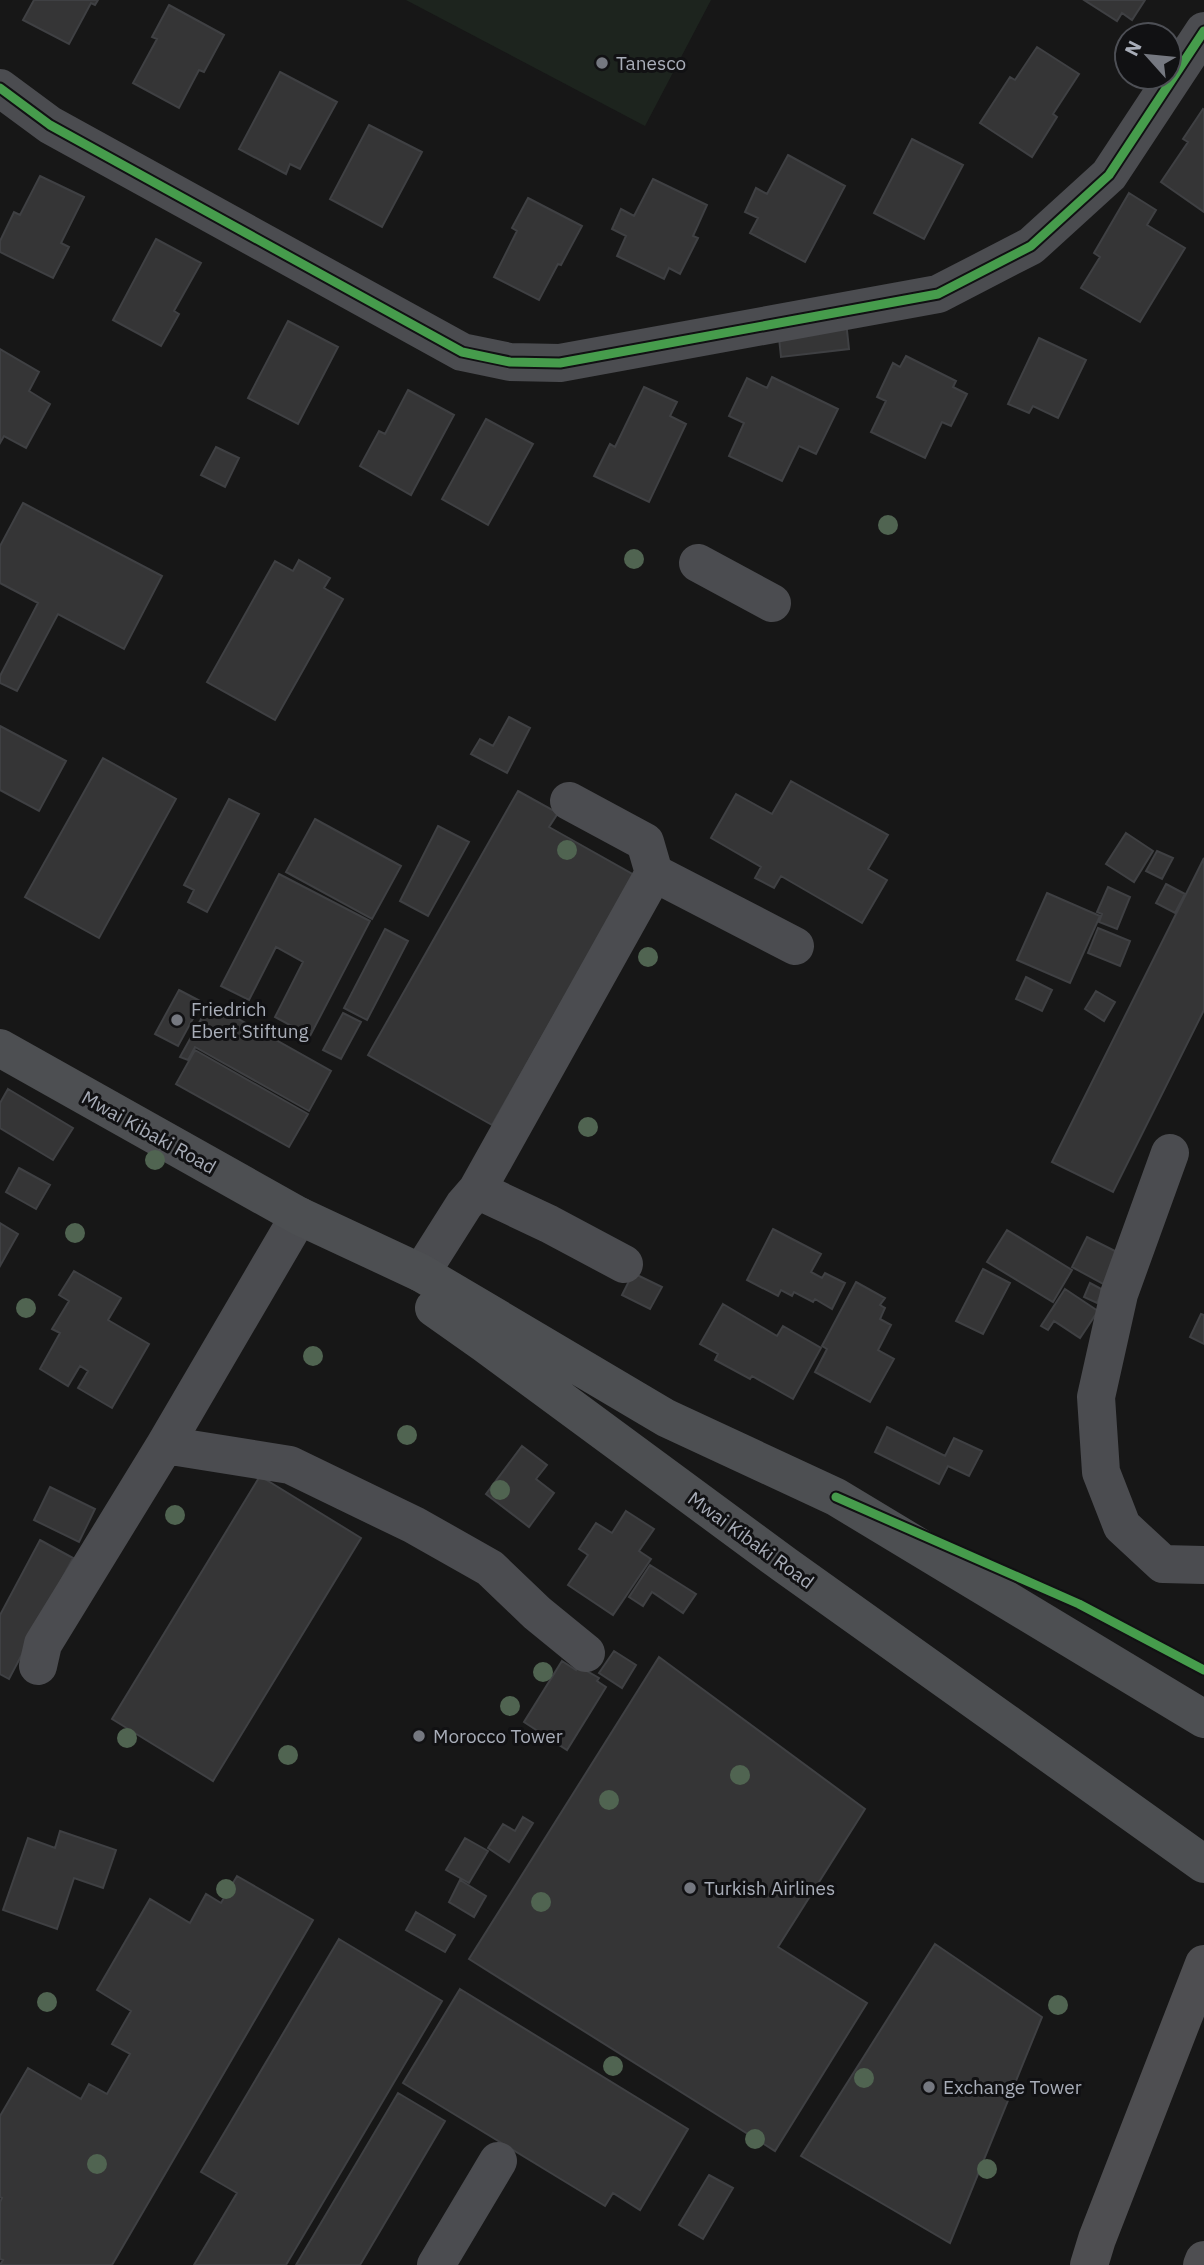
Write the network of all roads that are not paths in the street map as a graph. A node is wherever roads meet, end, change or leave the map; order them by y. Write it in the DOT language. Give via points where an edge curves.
graph roads {
  1 [pos="1204,31"];
  2 [pos="0,88"];
  3 [pos="698,563"];
  4 [pos="772,603"];
  5 [pos="569,801"];
  6 [pos="654,873"];
  7 [pos="796,946"];
  8 [pos="0,1048"];
  9 [pos="1170,1153"];
  10 [pos="477,1190"];
  11 [pos="299,1216"];
  12 [pos="624,1264"];
  13 [pos="421,1273"];
  14 [pos="165,1445"];
  15 [pos="1204,1565"];
  16 [pos="586,1653"];
  17 [pos="38,1666"];
  18 [pos="1204,1720"];
  19 [pos="1204,1864"];
  20 [pos="1204,1964"];
  21 [pos="498,2161"];
  22 [pos="1204,2260"];
  23 [pos="436,2265"];
  24 [pos="1089,2265"];
  25 [pos="1202,2265"];
  1 -- 2 [label="street" via="1109,175 1031,246 938,294 560,363 510,362 462,352 50,125"];
  3 -- 4 [label="street"];
  5 -- 6 [label="street" via="645,842"];
  6 -- 7 [label="street"];
  6 -- 10 [label="street"];
  8 -- 11 [label="main road, Mwai Kibaki Road"];
  9 -- 15 [label="street" via="1119,1294 1096,1398 1101,1472 1122,1526 1163,1564"];
  10 -- 12 [label="street"];
  10 -- 13 [label="street"];
  11 -- 13 [label="main road, Mwai Kibaki Road"];
  11 -- 14 [label="street"];
  11 -- 19 [label="main road, Mwai Kibaki Road" via="485,1344"];
  13 -- 18 [label="main road, Mwai Kibaki Road" via="666,1418 836,1497"];
  14 -- 16 [label="street" via="290,1465 414,1525 490,1568"];
  14 -- 17 [label="street" via="43,1644"];
  20 -- 24 [label="highway"];
  21 -- 23 [label="street"];
  22 -- 25 [label="highway"];
}
